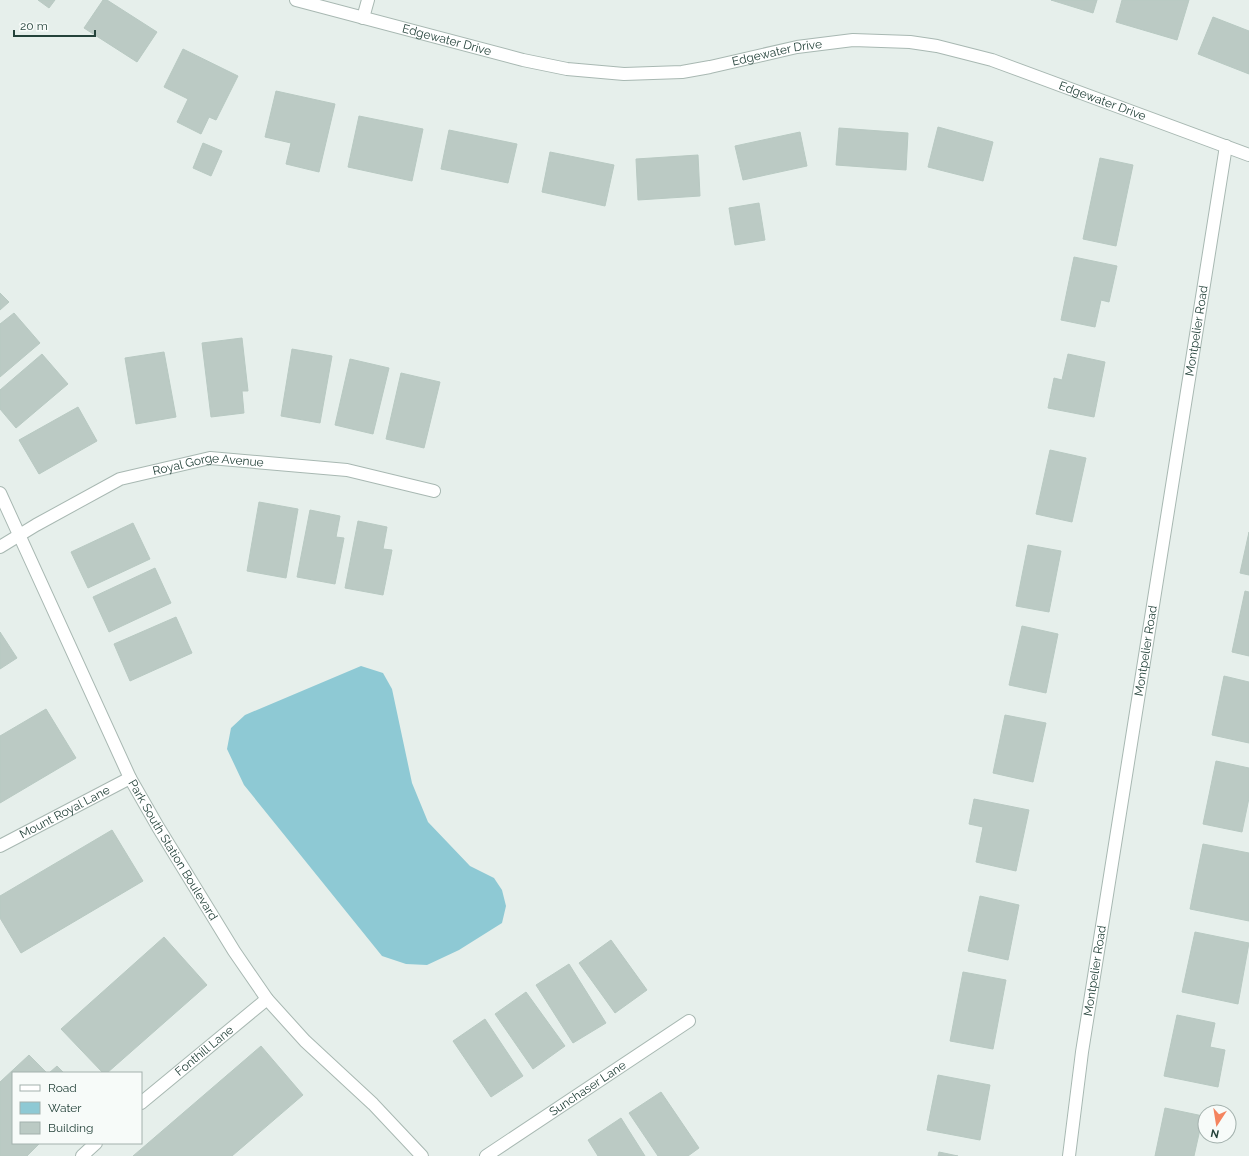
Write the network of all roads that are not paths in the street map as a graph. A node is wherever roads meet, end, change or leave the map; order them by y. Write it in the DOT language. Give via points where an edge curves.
graph roads {
  1 [pos="296,0"];
  2 [pos="368,0"];
  3 [pos="363,18"];
  4 [pos="1226,146"];
  5 [pos="1249,155"];
  6 [pos="434,490"];
  7 [pos="0,493"];
  8 [pos="20,535"];
  9 [pos="0,547"];
  10 [pos="130,778"];
  11 [pos="0,846"];
  12 [pos="267,999"];
  13 [pos="689,1022"];
  14 [pos="142,1102"];
  15 [pos="95,1144"];
  16 [pos="82,1156"];
  17 [pos="422,1156"];
  18 [pos="486,1156"];
  19 [pos="1069,1156"];
  1 -- 3 [label="street, Edgewater Drive"];
  2 -- 3 [label="street"];
  3 -- 4 [label="street, Edgewater Drive" via="523,60 567,69 624,74 682,72 797,47 853,40 924,44 992,60"];
  4 -- 5 [label="street, Edgewater Drive"];
  4 -- 19 [label="street, Montpelier Road" via="1082,1052"];
  6 -- 8 [label="street, Royal Gorge Avenue" via="347,470 210,458 120,479"];
  7 -- 8 [label="street, Park South Station Boulevard"];
  8 -- 9 [label="street, Royal Gorge Avenue"];
  8 -- 10 [label="street, Park South Station Boulevard"];
  10 -- 11 [label="street, Mount Royal Lane"];
  10 -- 12 [label="street, Park South Station Boulevard" via="234,951"];
  12 -- 14 [label="street, Fonthill Lane"];
  12 -- 17 [label="street, Park South Station Boulevard" via="305,1041 373,1104"];
  13 -- 18 [label="street, Sunchaser Lane"];
  15 -- 16 [label="street"];
}
